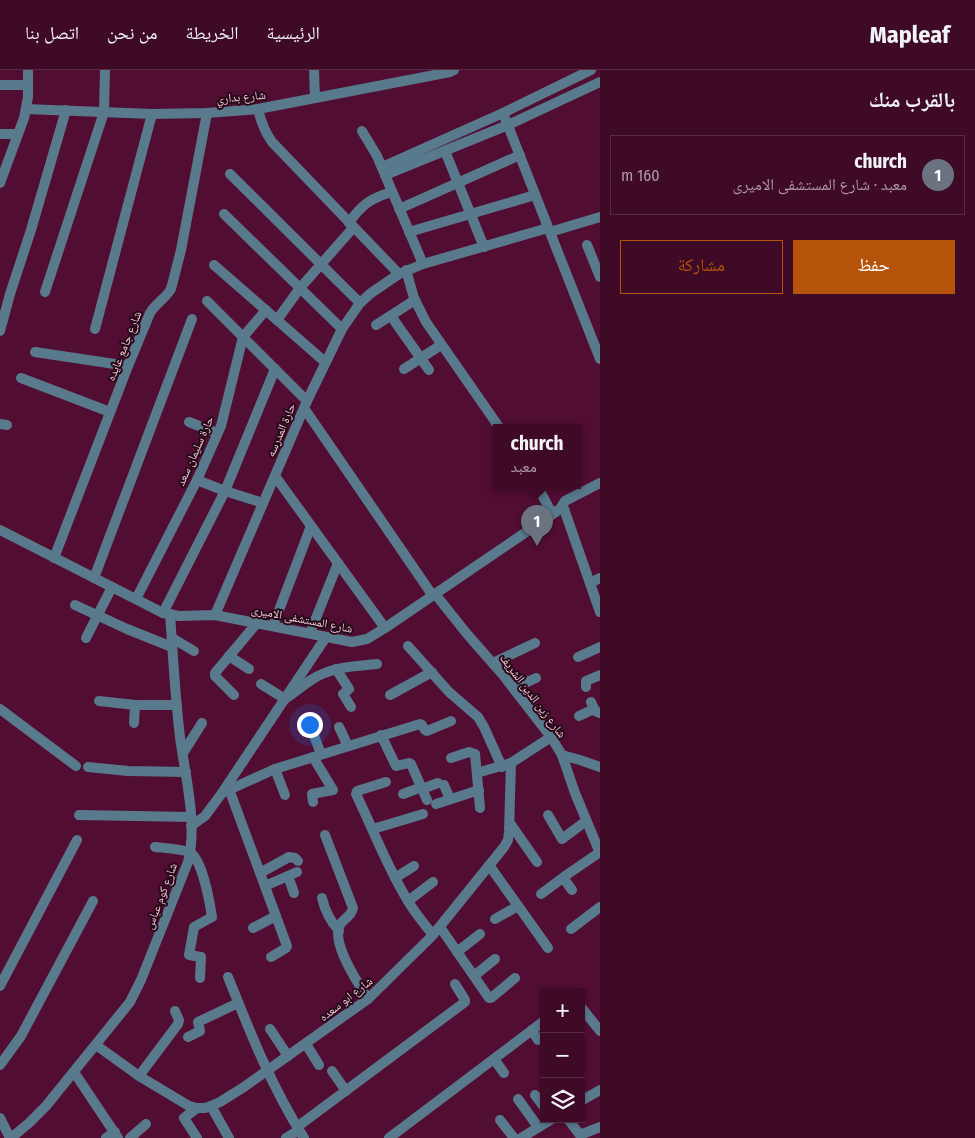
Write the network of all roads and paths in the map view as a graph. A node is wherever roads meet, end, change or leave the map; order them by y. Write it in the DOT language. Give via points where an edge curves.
graph roads {
  1 [pos="28,70"];
  2 [pos="105,70"];
  3 [pos="314,70"];
  4 [pos="454,70"];
  5 [pos="591,70"];
  6 [pos="600,82"];
  7 [pos="0,85"];
  8 [pos="28,85"];
  9 [pos="315,98"];
  10 [pos="26,109"];
  11 [pos="258,109"];
  12 [pos="66,110"];
  13 [pos="104,112"];
  14 [pos="206,112"];
  15 [pos="503,113"];
  16 [pos="152,114"];
  17 [pos="508,125"];
  18 [pos="362,131"];
  19 [pos="0,134"];
  20 [pos="18,134"];
  21 [pos="445,151"];
  22 [pos="520,155"];
  23 [pos="3,169"];
  24 [pos="383,171"];
  25 [pos="230,174"];
  26 [pos="0,183"];
  27 [pos="458,183"];
  28 [pos="392,192"];
  29 [pos="535,195"];
  30 [pos="399,209"];
  31 [pos="224,214"];
  32 [pos="471,214"];
  33 [pos="600,217"];
  34 [pos="351,225"];
  35 [pos="549,230"];
  36 [pos="409,232"];
  37 [pos="587,245"];
  38 [pos="484,247"];
  39 [pos="321,264"];
  40 [pos="422,264"];
  41 [pos="214,265"];
  42 [pos="402,272"];
  43 [pos="600,277"];
  44 [pos="300,288"];
  45 [pos="45,292"];
  46 [pos="415,300"];
  47 [pos="207,301"];
  48 [pos="360,303"];
  49 [pos="266,310"];
  50 [pos="391,316"];
  51 [pos="192,319"];
  52 [pos="277,320"];
  53 [pos="376,325"];
  54 [pos="95,329"];
  55 [pos="342,329"];
  56 [pos="0,331"];
  57 [pos="595,333"];
  58 [pos="243,337"];
  59 [pos="441,345"];
  60 [pos="35,352"];
  61 [pos="420,358"];
  62 [pos="600,359"];
  63 [pos="325,362"];
  64 [pos="128,366"];
  65 [pos="275,369"];
  66 [pos="404,369"];
  67 [pos="429,370"];
  68 [pos="20,378"];
  69 [pos="305,404"];
  70 [pos="110,412"];
  71 [pos="189,422"];
  72 [pos="497,424"];
  73 [pos="218,433"];
  74 [pos="275,476"];
  75 [pos="197,480"];
  76 [pos="599,485"];
  77 [pos="539,489"];
  78 [pos="225,491"];
  79 [pos="263,503"];
  80 [pos="563,506"];
  81 [pos="552,514"];
  82 [pos="311,526"];
  83 [pos="0,530"];
  84 [pos="54,558"];
  85 [pos="338,563"];
  86 [pos="94,578"];
  87 [pos="595,580"];
  88 [pos="112,586"];
  89 [pos="434,596"];
  90 [pos="136,599"];
  91 [pos="75,605"];
  92 [pos="600,612"];
  93 [pos="166,613"];
  94 [pos="97,615"];
  95 [pos="214,616"];
  96 [pos="257,623"];
  97 [pos="273,626"];
  98 [pos="385,628"];
  99 [pos="310,633"];
  100 [pos="326,637"];
  101 [pos="86,638"];
  102 [pos="172,642"];
  103 [pos="535,643"];
  104 [pos="408,646"];
  105 [pos="600,647"];
  106 [pos="194,651"];
  107 [pos="229,656"];
  108 [pos="578,658"];
  109 [pos="493,663"];
  110 [pos="377,664"];
  111 [pos="249,669"];
  112 [pos="336,669"];
  113 [pos="432,672"];
  114 [pos="600,675"];
  115 [pos="536,678"];
  116 [pos="261,684"];
  117 [pos="586,687"];
  118 [pos="514,688"];
  119 [pos="234,695"];
  120 [pos="390,695"];
  121 [pos="285,699"];
  122 [pos="99,701"];
  123 [pos="135,705"];
  124 [pos="177,705"];
  125 [pos="351,707"];
  126 [pos="595,708"];
  127 [pos="0,710"];
  128 [pos="579,716"];
  129 [pos="451,721"];
  130 [pos="134,723"];
  131 [pos="202,723"];
  132 [pos="340,727"];
  133 [pos="313,733"];
  134 [pos="381,735"];
  135 [pos="551,737"];
  136 [pos="348,746"];
  137 [pos="183,753"];
  138 [pos="562,755"];
  139 [pos="317,756"];
  140 [pos="451,758"];
  141 [pos="506,765"];
  142 [pos="76,766"];
  143 [pos="600,766"];
  144 [pos="88,768"];
  145 [pos="275,769"];
  146 [pos="186,772"];
  147 [pos="477,774"];
  148 [pos="386,782"];
  149 [pos="422,788"];
  150 [pos="478,790"];
  151 [pos="226,791"];
  152 [pos="403,794"];
  153 [pos="285,795"];
  154 [pos="450,799"];
  155 [pos="312,802"];
  156 [pos="480,808"];
  157 [pos="422,814"];
  158 [pos="79,815"];
  159 [pos="548,815"];
  160 [pos="191,821"];
  161 [pos="586,821"];
  162 [pos="510,823"];
  163 [pos="373,829"];
  164 [pos="325,835"];
  165 [pos="77,840"];
  166 [pos="155,847"];
  167 [pos="600,852"];
  168 [pos="190,853"];
  169 [pos="298,861"];
  170 [pos="538,862"];
  171 [pos="489,865"];
  172 [pos="414,866"];
  173 [pos="260,873"];
  174 [pos="564,877"];
  175 [pos="395,878"];
  176 [pos="433,882"];
  177 [pos="265,886"];
  178 [pos="572,890"];
  179 [pos="294,893"];
  180 [pos="541,894"];
  181 [pos="322,898"];
  182 [pos="93,901"];
  183 [pos="408,901"];
  184 [pos="518,906"];
  185 [pos="600,907"];
  186 [pos="276,916"];
  187 [pos="495,919"];
  188 [pos="253,928"];
  189 [pos="571,929"];
  190 [pos="339,931"];
  191 [pos="436,931"];
  192 [pos="480,934"];
  193 [pos="548,948"];
  194 [pos="457,952"];
  195 [pos="271,957"];
  196 [pos="495,959"];
  197 [pos="474,976"];
  198 [pos="228,977"];
  199 [pos="200,978"];
  200 [pos="515,978"];
  201 [pos="455,984"];
  202 [pos="0,986"];
  203 [pos="368,999"];
  204 [pos="238,1003"];
  205 [pos="175,1011"];
  206 [pos="585,1012"];
  207 [pos="540,1024"];
  208 [pos="270,1030"];
  209 [pos="532,1030"];
  210 [pos="600,1031"];
  211 [pos="188,1037"];
  212 [pos="538,1040"];
  213 [pos="306,1044"];
  214 [pos="96,1045"];
  215 [pos="288,1056"];
  216 [pos="494,1059"];
  217 [pos="0,1065"];
  218 [pos="319,1065"];
  219 [pos="267,1071"];
  220 [pos="332,1071"];
  221 [pos="74,1072"];
  222 [pos="504,1073"];
  223 [pos="139,1076"];
  224 [pos="600,1090"];
  225 [pos="346,1091"];
  226 [pos="535,1095"];
  227 [pos="518,1099"];
  228 [pos="585,1099"];
  229 [pos="540,1102"];
  230 [pos="211,1106"];
  231 [pos="198,1108"];
  232 [pos="0,1118"];
  233 [pos="500,1120"];
  234 [pos="545,1123"];
  235 [pos="571,1123"];
  236 [pos="146,1124"];
  237 [pos="538,1127"];
  238 [pos="600,1127"];
  239 [pos="300,1132"];
  240 [pos="113,1136"];
  241 [pos="581,1136"];
  242 [pos="11,1138"];
  243 [pos="130,1138"];
  244 [pos="197,1138"];
  245 [pos="229,1138"];
  246 [pos="286,1138"];
  247 [pos="389,1138"];
  248 [pos="514,1138"];
  249 [pos="521,1138"];
  1 -- 8 [label="street"];
  2 -- 13 [label="street"];
  3 -- 9 [label="street"];
  4 -- 9 [label="street, شارع بداري"];
  5 -- 15 [label="street"];
  6 -- 17 [label="street"];
  7 -- 8 [label="street"];
  8 -- 10 [label="street"];
  9 -- 11 [label="street, شارع بداري"];
  10 -- 12 [label="street, شارع بداري"];
  10 -- 20 [label="street"];
  11 -- 14 [label="street, شارع بداري"];
  11 -- 34 [label="street" via="265,132 272,142"];
  12 -- 13 [label="street, شارع بداري"];
  12 -- 56 [label="street"];
  13 -- 16 [label="street, شارع بداري"];
  13 -- 45 [label="street"];
  14 -- 16 [label="street, شارع بداري"];
  14 -- 64 [label="street, شارع جامع عايده" via="171,289 150,313"];
  15 -- 17 [label="street"];
  15 -- 24 [label="street"];
  16 -- 54 [label="street"];
  17 -- 21 [label="street"];
  17 -- 22 [label="street"];
  18 -- 24 [label="street"];
  19 -- 20 [label="street"];
  20 -- 23 [label="street"];
  21 -- 24 [label="street"];
  21 -- 27 [label="street"];
  22 -- 27 [label="street"];
  22 -- 29 [label="street"];
  23 -- 26 [label="street"];
  24 -- 28 [label="street"];
  25 -- 39 [label="street"];
  27 -- 30 [label="street"];
  27 -- 32 [label="street"];
  28 -- 30 [label="street"];
  28 -- 34 [label="street" via="367,202 356,211"];
  29 -- 32 [label="street"];
  29 -- 35 [label="street"];
  30 -- 36 [label="street"];
  31 -- 44 [label="street"];
  32 -- 36 [label="street"];
  32 -- 38 [label="street"];
  33 -- 35 [label="street, حارة المدرسه"];
  34 -- 39 [label="street"];
  34 -- 42 [label="street"];
  35 -- 38 [label="street, حارة المدرسه"];
  35 -- 57 [label="street"];
  36 -- 40 [label="street"];
  37 -- 43 [label="street"];
  38 -- 40 [label="street, حارة المدرسه"];
  39 -- 44 [label="street"];
  39 -- 48 [label="street"];
  40 -- 42 [label="street, حارة المدرسه"];
  41 -- 49 [label="street"];
  42 -- 46 [label="street"];
  42 -- 48 [label="street, حارة المدرسه"];
  44 -- 52 [label="street"];
  44 -- 55 [label="street"];
  46 -- 50 [label="street"];
  46 -- 59 [label="street"];
  47 -- 58 [label="street, شارع زين الدين الشريف"];
  48 -- 55 [label="street, حارة المدرسه"];
  49 -- 52 [label="street"];
  49 -- 58 [label="street, حارة سليمان سعد"];
  50 -- 53 [label="street"];
  50 -- 61 [label="street"];
  51 -- 86 [label="street"];
  52 -- 63 [label="street"];
  55 -- 63 [label="street, حارة المدرسه"];
  57 -- 62 [label="street"];
  58 -- 65 [label="street, شارع زين الدين الشريف"];
  58 -- 73 [label="street, حارة سليمان سعد"];
  59 -- 61 [label="street"];
  59 -- 72 [label="street"];
  60 -- 64 [label="street"];
  61 -- 66 [label="street"];
  61 -- 67 [label="street"];
  63 -- 69 [label="street, حارة المدرسه"];
  64 -- 70 [label="street, شارع جامع عايده"];
  65 -- 69 [label="street, شارع زين الدين الشريف"];
  65 -- 78 [label="street"];
  68 -- 70 [label="street"];
  69 -- 74 [label="street, حارة المدرسه"];
  69 -- 89 [label="street, شارع زين الدين الشريف"];
  70 -- 84 [label="street, شارع جامع عايده"];
  71 -- 73 [label="street"];
  73 -- 75 [label="street, حارة سليمان سعد"];
  74 -- 79 [label="street, حارة المدرسه"];
  74 -- 82 [label="street"];
  75 -- 78 [label="street"];
  75 -- 90 [label="street, حارة سليمان سعد"];
  76 -- 80 [label="street, شارع المستشفى الاميرى" via="565,501"];
  77 -- 81 [label="street"];
  78 -- 79 [label="street"];
  78 -- 93 [label="street"];
  79 -- 95 [label="street, حارة المدرسه"];
  80 -- 81 [label="street, شارع المستشفى الاميرى"];
  80 -- 87 [label="street"];
  81 -- 89 [label="street, شارع المستشفى الاميرى"];
  82 -- 85 [label="street"];
  82 -- 97 [label="street"];
  83 -- 84 [label="street, شارع المستشفى الاميرى"];
  84 -- 86 [label="street, شارع المستشفى الاميرى"];
  85 -- 98 [label="street"];
  85 -- 99 [label="street"];
  86 -- 88 [label="street, شارع المستشفى الاميرى"];
  87 -- 92 [label="street"];
  88 -- 90 [label="street, شارع المستشفى الاميرى"];
  88 -- 94 [label="street"];
  89 -- 98 [label="street, شارع المستشفى الاميرى"];
  89 -- 109 [label="street, شارع زين الدين الشريف"];
  90 -- 93 [label="street, شارع المستشفى الاميرى"];
  91 -- 94 [label="street"];
  93 -- 95 [label="street, شارع المستشفى الاميرى"];
  93 -- 102 [label="street, شارع كوم عباس"];
  94 -- 101 [label="street"];
  94 -- 102 [label="street" via="127,629"];
  95 -- 96 [label="street, شارع المستشفى الاميرى"];
  96 -- 97 [label="street, شارع المستشفى الاميرى"];
  96 -- 107 [label="street"];
  97 -- 99 [label="street, شارع المستشفى الاميرى"];
  98 -- 100 [label="street, شارع المستشفى الاميرى" via="360,641"];
  99 -- 100 [label="street, شارع المستشفى الاميرى"];
  100 -- 121 [label="street"];
  102 -- 106 [label="street"];
  102 -- 124 [label="street, شارع كوم عباس"];
  103 -- 109 [label="street"];
  104 -- 113 [label="street"];
  105 -- 108 [label="street"];
  107 -- 111 [label="street"];
  107 -- 119 [label="street" via="214,675"];
  109 -- 118 [label="street, شارع زين الدين الشريف"];
  110 -- 112 [label="street"];
  112 -- 121 [label="street" via="311,680"];
  112 -- 125 [label="street" via="349,689 343,694"];
  113 -- 120 [label="street"];
  113 -- 141 [label="street" via="482,722"];
  114 -- 117 [label="street" via="586,681"];
  115 -- 118 [label="street"];
  116 -- 121 [label="street"];
  118 -- 135 [label="street, شارع زين الدين الشريف"];
  121 -- 151 [label="street"];
  122 -- 123 [label="street"];
  123 -- 124 [label="street"];
  123 -- 130 [label="street"];
  124 -- 137 [label="street, شارع كوم عباس"];
  126 -- 128 [label="street"];
  127 -- 142 [label="street"];
  129 -- 134 [label="street" via="427,731 420,724"];
  131 -- 137 [label="street"];
  132 -- 136 [label="street"];
  133 -- 139 [label="street"];
  134 -- 136 [label="street"];
  134 -- 149 [label="street" via="396,766 410,763"];
  135 -- 138 [label="street, شارع زين الدين الشريف"];
  135 -- 141 [label="street"];
  136 -- 139 [label="street"];
  137 -- 146 [label="street, شارع كوم عباس"];
  138 -- 143 [label="street"];
  138 -- 161 [label="street, شارع زين الدين الشريف"];
  139 -- 145 [label="street"];
  139 -- 155 [label="street" via="333,790 312,794"];
  140 -- 147 [label="street" via="469,752 475,754"];
  141 -- 147 [label="street"];
  141 -- 162 [label="street, شارع ابو سعده"];
  144 -- 146 [label="street"];
  145 -- 151 [label="street"];
  145 -- 153 [label="street"];
  146 -- 160 [label="street, شارع كوم عباس"];
  147 -- 150 [label="street"];
  148 -- 163 [label="street" via="356,792"];
  149 -- 152 [label="street"];
  149 -- 154 [label="street" via="431,802"];
  149 -- 154 [label="street" via="441,784"];
  150 -- 154 [label="street"];
  150 -- 156 [label="street"];
  151 -- 160 [label="street" via="205,816"];
  151 -- 173 [label="street"];
  157 -- 163 [label="street"];
  158 -- 160 [label="street"];
  159 -- 161 [label="street" via="562,839"];
  160 -- 168 [label="street, شارع كوم عباس"];
  161 -- 167 [label="street, شارع زين الدين الشريف"];
  162 -- 170 [label="street"];
  162 -- 171 [label="street, شارع ابو سعده" via="508,840"];
  163 -- 175 [label="street"];
  164 -- 190 [label="street" via="353,908 351,915 340,924"];
  165 -- 202 [label="street"];
  166 -- 168 [label="street"];
  167 -- 174 [label="street"];
  168 -- 199 [label="street" via="200,867 212,916 194,927 190,955 202,957"];
  168 -- 214 [label="street, شارع كوم عباس" via="136,992"];
  169 -- 173 [label="street" via="289,857"];
  171 -- 184 [label="street"];
  171 -- 191 [label="street, شارع ابو سعده"];
  172 -- 175 [label="street"];
  173 -- 177 [label="street"];
  174 -- 178 [label="street"];
  174 -- 180 [label="street"];
  175 -- 183 [label="street"];
  176 -- 183 [label="street"];
  177 -- 179 [label="street" via="292,874"];
  177 -- 186 [label="street"];
  181 -- 190 [label="street" via="330,919"];
  182 -- 217 [label="street" via="21,1036"];
  183 -- 191 [label="street" via="418,917"];
  184 -- 187 [label="street"];
  184 -- 193 [label="street"];
  185 -- 189 [label="street"];
  186 -- 188 [label="street"];
  186 -- 195 [label="street" via="287,946"];
  190 -- 203 [label="street" via="346,960"];
  191 -- 194 [label="street"];
  191 -- 203 [label="street, شارع ابو سعده"];
  192 -- 194 [label="street"];
  194 -- 197 [label="street"];
  196 -- 197 [label="street"];
  197 -- 200 [label="street" via="490,998"];
  198 -- 204 [label="street"];
  201 -- 225 [label="street" via="466,1002"];
  203 -- 213 [label="street, شارع ابو سعده"];
  204 -- 211 [label="street" via="198,1022 200,1031"];
  204 -- 219 [label="street"];
  205 -- 223 [label="street" via="179,1022"];
  206 -- 210 [label="street"];
  207 -- 209 [label="street"];
  208 -- 215 [label="street"];
  209 -- 212 [label="street"];
  209 -- 216 [label="street"];
  213 -- 215 [label="street, شارع ابو سعده"];
  213 -- 218 [label="street"];
  214 -- 221 [label="street, شارع كوم عباس"];
  214 -- 223 [label="street"];
  215 -- 219 [label="street, شارع ابو سعده"];
  216 -- 222 [label="street"];
  216 -- 247 [label="street"];
  219 -- 230 [label="street, شارع ابو سعده"];
  219 -- 239 [label="street"];
  220 -- 225 [label="street"];
  221 -- 240 [label="street"];
  221 -- 242 [label="street, شارع كوم عباس" via="46,1106"];
  223 -- 231 [label="street" via="181,1102"];
  224 -- 228 [label="street"];
  225 -- 239 [label="street"];
  226 -- 229 [label="street"];
  227 -- 237 [label="street"];
  230 -- 231 [label="street, شارع ابو سعده"];
  230 -- 245 [label="street"];
  231 -- 244 [label="street" via="184,1118"];
  232 -- 242 [label="street"];
  233 -- 248 [label="street"];
  234 -- 237 [label="street"];
  235 -- 241 [label="street"];
  236 -- 243 [label="street"];
  237 -- 249 [label="street"];
  238 -- 241 [label="street"];
  239 -- 246 [label="street"];
}
